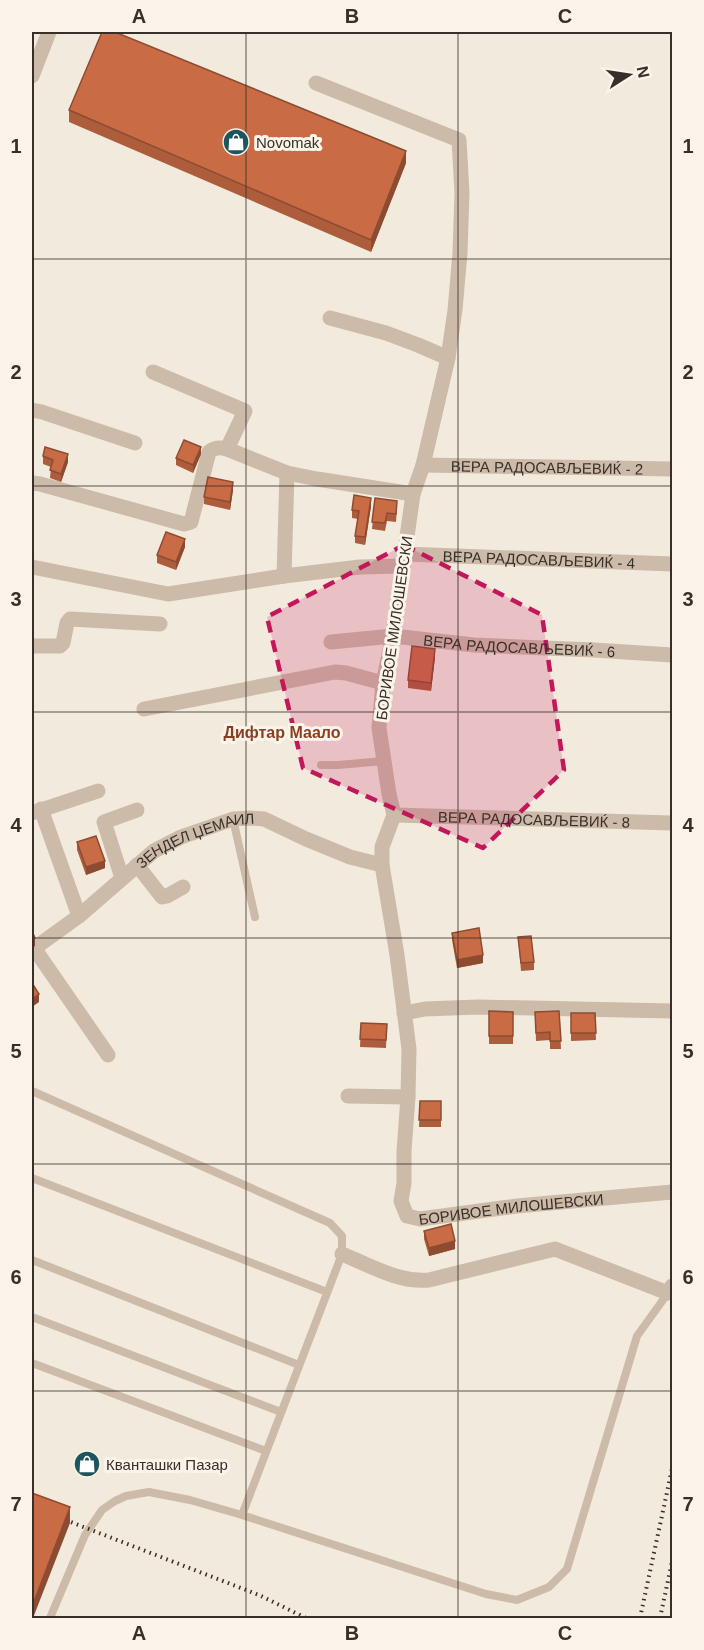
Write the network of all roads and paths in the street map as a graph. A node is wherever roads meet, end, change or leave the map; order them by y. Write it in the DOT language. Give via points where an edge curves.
graph roads {
  1 [pos="49,32"];
  2 [pos="32,76"];
  3 [pos="316,83"];
  4 [pos="330,318"];
  5 [pos="448,358"];
  6 [pos="153,372"];
  7 [pos="32,410"];
  8 [pos="135,443"];
  9 [pos="227,449"];
  10 [pos="423,465"];
  11 [pos="672,469"];
  12 [pos="287,473"];
  13 [pos="32,483"];
  14 [pos="413,494"];
  15 [pos="404,560"];
  16 [pos="672,564"];
  17 [pos="32,567"];
  18 [pos="284,576"];
  19 [pos="160,624"];
  20 [pos="393,636"];
  21 [pos="331,642"];
  22 [pos="32,646"];
  23 [pos="672,655"];
  24 [pos="383,683"];
  25 [pos="144,709"];
  26 [pos="384,761"];
  27 [pos="321,765"];
  28 [pos="98,791"];
  29 [pos="137,810"];
  30 [pos="36,811"];
  31 [pos="394,815"];
  32 [pos="234,819"];
  33 [pos="672,824"];
  34 [pos="137,865"];
  35 [pos="381,865"];
  36 [pos="122,878"];
  37 [pos="183,887"];
  38 [pos="79,916"];
  39 [pos="255,917"];
  40 [pos="33,949"];
  41 [pos="672,1011"];
  42 [pos="404,1013"];
  43 [pos="108,1055"];
  44 [pos="32,1091"];
  45 [pos="348,1096"];
  46 [pos="408,1097"];
  47 [pos="32,1178"];
  48 [pos="672,1192"];
  49 [pos="342,1254"];
  50 [pos="32,1260"];
  51 [pos="670,1290"];
  52 [pos="327,1292"];
  53 [pos="32,1317"];
  54 [pos="32,1363"];
  55 [pos="299,1365"];
  56 [pos="281,1412"];
  57 [pos="266,1451"];
  58 [pos="242,1515"];
  59 [pos="50,1618"];
  1 -- 2 [label="street"];
  3 -- 5 [label="street, БОРИВОЕ МИЛОШЕВСКИ" via="459,140 460,253"];
  4 -- 5 [label="street" via="386,333"];
  5 -- 10 [label="street, БОРИВОЕ МИЛОШЕВСКИ"];
  6 -- 9 [label="street" via="245,411"];
  7 -- 8 [label="street"];
  9 -- 12 [label="street"];
  9 -- 13 [label="street" via="209,452 191,522 184,525"];
  10 -- 11 [label="street, ВЕРА РАДОСАВЉЕВИЌ - 2"];
  10 -- 14 [label="street, БОРИВОЕ МИЛОШЕВСКИ"];
  12 -- 14 [label="street"];
  12 -- 18 [label="street"];
  14 -- 15 [label="street, БОРИВОЕ МИЛОШЕВСКИ"];
  15 -- 16 [label="street, ВЕРА РАДОСАВЉЕВИЌ - 4"];
  15 -- 18 [label="street, ВЕРА РАДОСАВЉЕВИЌ - 4"];
  15 -- 20 [label="street, БОРИВОЕ МИЛОШЕВСКИ"];
  17 -- 18 [label="street, ВЕРА РАДОСАВЉЕВИЌ - 4" via="168,594"];
  19 -- 22 [label="street" via="70,619 63,643"];
  20 -- 21 [label="street, ВЕРА РАДОСАВЉЕВИЌ - 6"];
  20 -- 23 [label="street, ВЕРА РАДОСАВЉЕВИЌ - 6" via="474,645"];
  20 -- 24 [label="street, БОРИВОЕ МИЛОШЕВСКИ"];
  24 -- 25 [label="street" via="335,672"];
  24 -- 26 [label="street, БОРИВОЕ МИЛОШЕВСКИ" via="379,728"];
  26 -- 27 [label="lane"];
  26 -- 31 [label="street, БОРИВОЕ МИЛОШЕВСКИ"];
  28 -- 30 [label="street"];
  29 -- 36 [label="street" via="104,822"];
  30 -- 38 [label="street"];
  31 -- 33 [label="street, ВЕРА РАДОСАВЉЕВИЌ - 8"];
  31 -- 35 [label="street, БОРИВОЕ МИЛОШЕВСКИ" via="382,847"];
  32 -- 34 [label="street, ЗЕНДЕЛ ЏЕМАИЛ" via="180,837"];
  32 -- 35 [label="street, ЗЕНДЕЛ ЏЕМАИЛ" via="264,819 350,857"];
  32 -- 39 [label="lane"];
  34 -- 36 [label="street, ЗЕНДЕЛ ЏЕМАИЛ"];
  34 -- 37 [label="street" via="162,897"];
  35 -- 42 [label="street, БОРИВОЕ МИЛОШЕВСКИ"];
  36 -- 38 [label="street, ЗЕНДЕЛ ЏЕМАИЛ"];
  38 -- 40 [label="street, ЗЕНДЕЛ ЏЕМАИЛ"];
  40 -- 43 [label="street"];
  41 -- 42 [label="street" via="478,1007"];
  42 -- 46 [label="street, БОРИВОЕ МИЛОШЕВСКИ" via="409,1049"];
  44 -- 49 [label="lane" via="330,1223 342,1236"];
  45 -- 46 [label="street"];
  46 -- 48 [label="street, БОРИВОЕ МИЛОШЕВСКИ" via="401,1201 407,1216 413,1219"];
  47 -- 52 [label="lane"];
  49 -- 51 [label="street" via="417,1281 555,1249"];
  49 -- 52 [label="lane"];
  50 -- 55 [label="lane"];
  51 -- 58 [label="lane" via="637,1336 567,1569 549,1587 517,1600 486,1594"];
  52 -- 55 [label="lane"];
  53 -- 56 [label="lane"];
  54 -- 57 [label="lane"];
  55 -- 56 [label="lane"];
  56 -- 57 [label="lane"];
  57 -- 58 [label="lane"];
  58 -- 59 [label="lane" via="149,1492 115,1501 102,1510 85,1535"];
}
